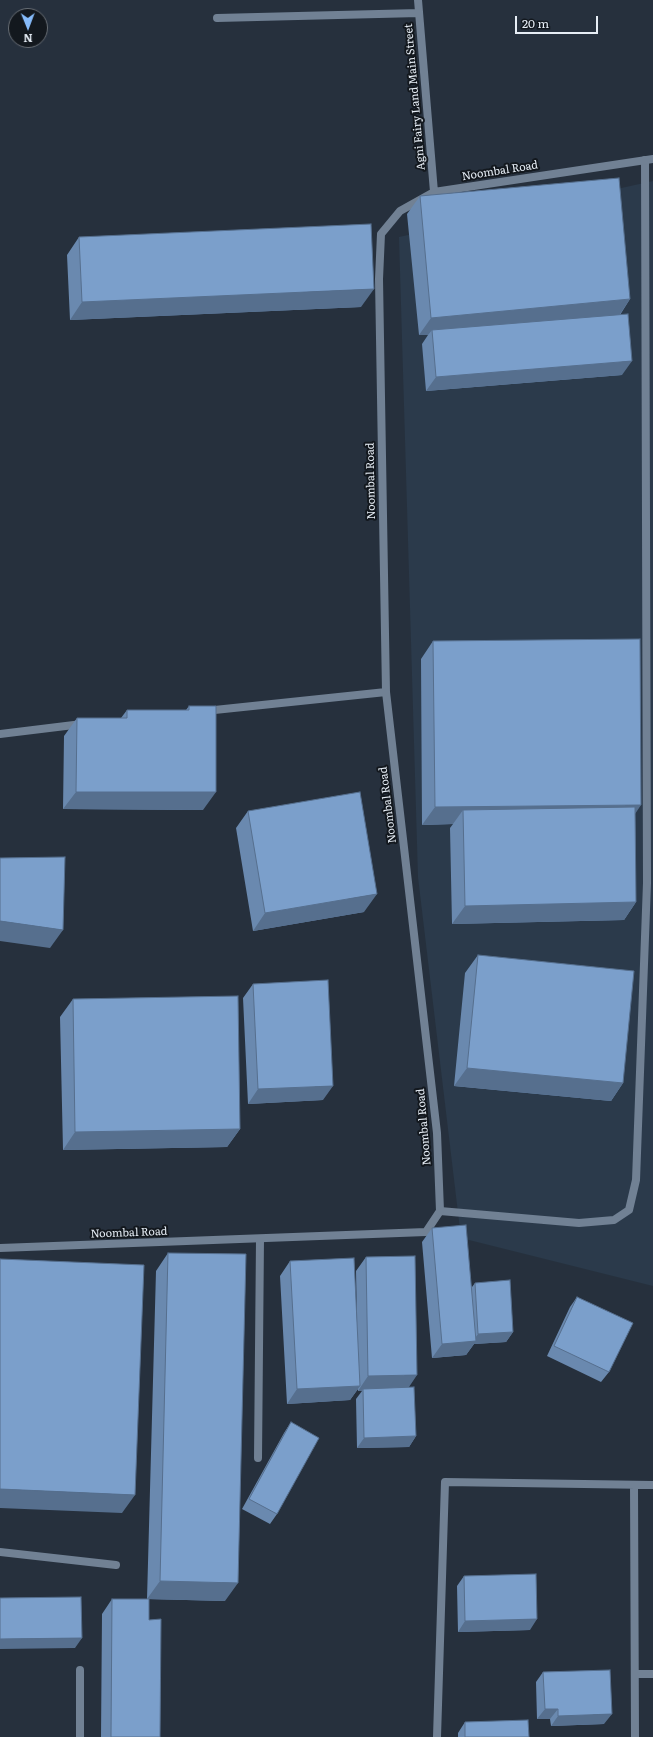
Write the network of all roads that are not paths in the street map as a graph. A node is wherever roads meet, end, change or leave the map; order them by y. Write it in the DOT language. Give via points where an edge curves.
graph roads {
  1 [pos="418,0"];
  2 [pos="419,13"];
  3 [pos="218,18"];
  4 [pos="649,160"];
  5 [pos="434,192"];
  6 [pos="386,692"];
  7 [pos="196,712"];
  8 [pos="93,723"];
  9 [pos="0,734"];
  10 [pos="440,1211"];
  11 [pos="260,1239"];
  12 [pos="0,1248"];
  13 [pos="258,1458"];
  14 [pos="634,1485"];
  15 [pos="653,1485"];
  16 [pos="0,1552"];
  17 [pos="116,1565"];
  18 [pos="80,1670"];
  19 [pos="635,1674"];
  20 [pos="653,1674"];
  21 [pos="80,1737"];
  22 [pos="437,1737"];
  23 [pos="635,1737"];
  1 -- 2 [label="street, Agni Fairy Land Main Street"];
  2 -- 3 [label="street"];
  2 -- 5 [label="street, Agni Fairy Land Main Street"];
  4 -- 5 [label="street, Noombal Road"];
  4 -- 10 [label="street" via="647,883 636,1180 630,1210 614,1220 578,1223"];
  5 -- 6 [label="street, Noombal Road" via="400,211 381,234 379,279"];
  6 -- 7 [label="street"];
  6 -- 10 [label="street, Noombal Road" via="437,1133"];
  8 -- 9 [label="street"];
  10 -- 11 [label="street, Noombal Road" via="426,1232"];
  11 -- 12 [label="street, Noombal Road"];
  11 -- 13 [label="street"];
  14 -- 15 [label="street"];
  14 -- 19 [label="street"];
  14 -- 22 [label="street" via="445,1482"];
  16 -- 17 [label="street"];
  18 -- 21 [label="street"];
  19 -- 20 [label="street"];
  19 -- 23 [label="street"];
}
